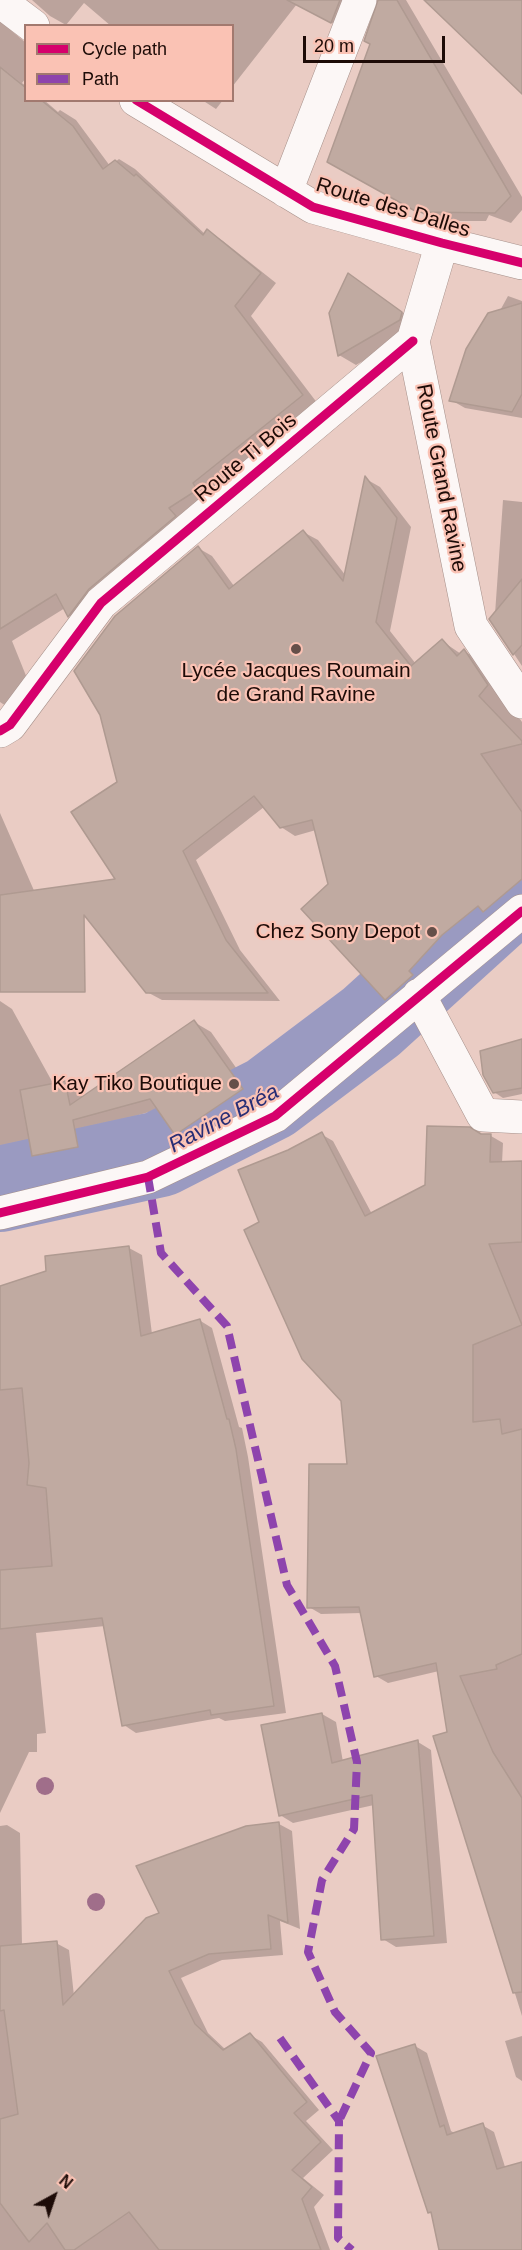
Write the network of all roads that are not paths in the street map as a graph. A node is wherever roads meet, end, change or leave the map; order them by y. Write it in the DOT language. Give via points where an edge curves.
graph roads {
  1 [pos="360,0"];
  2 [pos="0,1"];
  3 [pos="30,24"];
  4 [pos="139,102"];
  5 [pos="286,191"];
  6 [pos="442,243"];
  7 [pos="522,263"];
  8 [pos="413,341"];
  9 [pos="522,702"];
  10 [pos="0,731"];
  11 [pos="522,911"];
  12 [pos="419,995"];
  13 [pos="522,1117"];
  14 [pos="0,1213"];
  1 -- 5 [label="street"];
  2 -- 3 [label="street"];
  4 -- 5 [label="street, Route des Dalles"];
  5 -- 6 [label="street, Route des Dalles" via="313,207"];
  6 -- 7 [label="street, Route des Dalles"];
  6 -- 8 [label="street, Route Grand Ravine"];
  8 -- 9 [label="street, Route Grand Ravine" via="471,626"];
  8 -- 10 [label="street, Route Ti Bois" via="101,603 10,725"];
  11 -- 12 [label="street"];
  12 -- 13 [label="street" via="483,1115"];
  12 -- 14 [label="street" via="274,1116 148,1177"];
}
